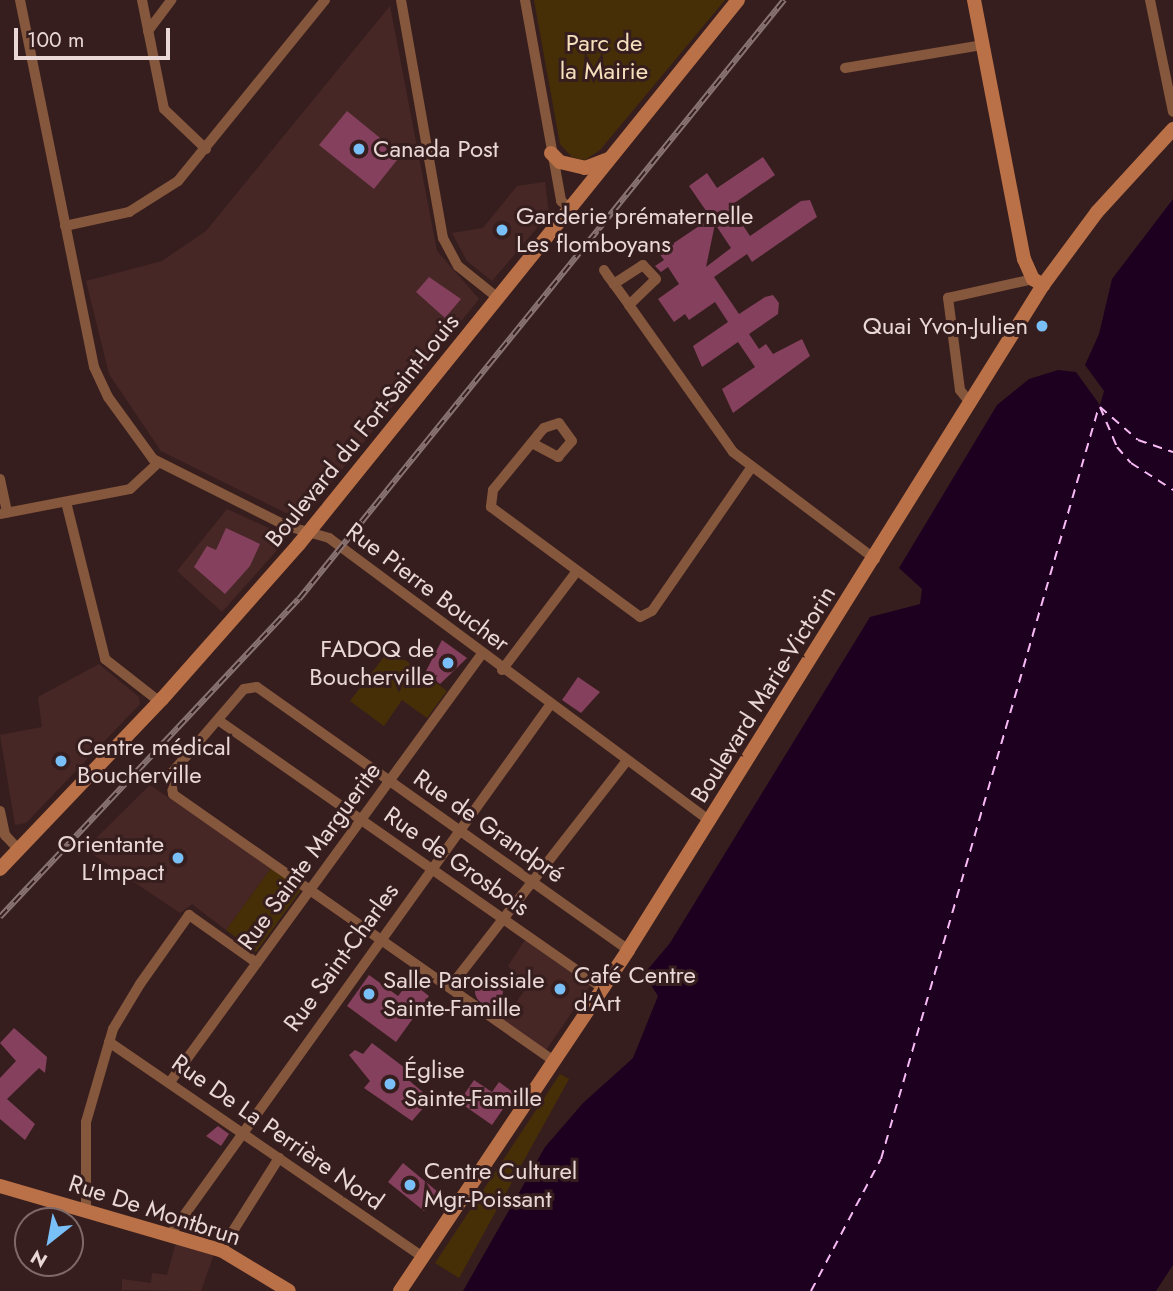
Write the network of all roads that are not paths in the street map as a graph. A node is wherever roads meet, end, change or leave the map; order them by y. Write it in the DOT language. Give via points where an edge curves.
graph roads {
  1 [pos="20,0"];
  2 [pos="142,0"];
  3 [pos="171,0"];
  4 [pos="325,0"];
  5 [pos="401,0"];
  6 [pos="526,0"];
  7 [pos="738,0"];
  8 [pos="974,0"];
  9 [pos="1150,0"];
  10 [pos="148,31"];
  11 [pos="983,45"];
  12 [pos="845,68"];
  13 [pos="1173,111"];
  14 [pos="1173,129"];
  15 [pos="206,149"];
  16 [pos="551,153"];
  17 [pos="612,157"];
  18 [pos="571,209"];
  19 [pos="65,226"];
  20 [pos="604,270"];
  21 [pos="1038,282"];
  22 [pos="614,284"];
  23 [pos="498,298"];
  24 [pos="629,305"];
  25 [pos="971,404"];
  26 [pos="532,443"];
  27 [pos="158,463"];
  28 [pos="751,468"];
  29 [pos="0,479"];
  30 [pos="66,502"];
  31 [pos="3,513"];
  32 [pos="309,532"];
  33 [pos="875,559"];
  34 [pos="576,572"];
  35 [pos="481,655"];
  36 [pos="502,670"];
  37 [pos="160,702"];
  38 [pos="550,705"];
  39 [pos="218,720"];
  40 [pos="626,762"];
  41 [pos="390,782"];
  42 [pos="0,811"];
  43 [pos="362,820"];
  44 [pos="710,821"];
  45 [pos="459,831"];
  46 [pos="19,850"];
  47 [pos="0,869"];
  48 [pos="431,869"];
  49 [pos="533,882"];
  50 [pos="311,889"];
  51 [pos="504,918"];
  52 [pos="380,939"];
  53 [pos="628,950"];
  54 [pos="257,963"];
  55 [pos="450,987"];
  56 [pos="603,989"];
  57 [pos="109,1042"];
  58 [pos="554,1061"];
  59 [pos="170,1082"];
  60 [pos="240,1131"];
  61 [pos="279,1158"];
  62 [pos="0,1186"];
  63 [pos="86,1211"];
  64 [pos="170,1235"];
  65 [pos="221,1250"];
  66 [pos="423,1257"];
  67 [pos="289,1291"];
  68 [pos="400,1291"];
  1 -- 19 [label="street, Rue Pierre Boucher"];
  2 -- 10 [label="street"];
  3 -- 10 [label="street"];
  4 -- 15 [label="street"];
  5 -- 23 [label="street" via="443,238 458,266"];
  6 -- 16 [label="street"];
  7 -- 17 [label="street, Boulevard du Fort-Saint-Louis"];
  8 -- 11 [label="street"];
  9 -- 13 [label="street"];
  10 -- 15 [label="street" via="164,109"];
  11 -- 12 [label="street"];
  11 -- 21 [label="street"];
  14 -- 21 [label="street, Boulevard Marie-Victorin"];
  15 -- 19 [label="street" via="178,181 142,206"];
  16 -- 17 [label="street" via="560,162 585,168"];
  16 -- 18 [label="street" via="561,201"];
  17 -- 18 [label="street, Boulevard du Fort-Saint-Louis"];
  18 -- 23 [label="street, Boulevard du Fort-Saint-Louis"];
  19 -- 27 [label="street, Rue Pierre Boucher" via="94,367 108,397"];
  20 -- 22 [label="street"];
  21 -- 25 [label="street, Boulevard Marie-Victorin"];
  21 -- 25 [label="street" via="948,298 960,390"];
  22 -- 24 [label="street"];
  22 -- 24 [label="street" via="638,267 651,269 656,284"];
  23 -- 32 [label="street, Boulevard du Fort-Saint-Louis"];
  24 -- 28 [label="street" via="708,424"];
  25 -- 33 [label="street, Boulevard Marie-Victorin"];
  26 -- 34 [label="street" via="489,501 497,514"];
  27 -- 30 [label="street" via="130,489"];
  27 -- 32 [label="street, Rue Pierre Boucher"];
  28 -- 33 [label="street"];
  28 -- 34 [label="street" via="652,611 640,617"];
  29 -- 31 [label="street"];
  30 -- 31 [label="street"];
  30 -- 37 [label="street" via="105,659"];
  32 -- 35 [label="street, Rue Pierre Boucher" via="329,538"];
  32 -- 37 [label="street, Boulevard du Fort-Saint-Louis"];
  33 -- 44 [label="street, Boulevard Marie-Victorin"];
  34 -- 36 [label="street"];
  35 -- 36 [label="street, Rue Pierre Boucher"];
  35 -- 41 [label="street, Rue Sainte Marguerite"];
  36 -- 38 [label="street, Rue Pierre Boucher"];
  37 -- 46 [label="street, Boulevard du Fort-Saint-Louis"];
  38 -- 40 [label="street, Rue Pierre Boucher"];
  38 -- 45 [label="street, Rue Saint-Charles"];
  39 -- 41 [label="street, Rue de Grandpré" via="244,689 257,687"];
  39 -- 43 [label="street, Rue de Grosbois"];
  39 -- 50 [label="street" via="170,775 173,794"];
  40 -- 44 [label="street, Rue Pierre Boucher"];
  40 -- 49 [label="street"];
  41 -- 43 [label="street, Rue Sainte Marguerite"];
  41 -- 45 [label="street, Rue de Grandpré"];
  42 -- 46 [label="street" via="5,835"];
  43 -- 48 [label="street, Rue de Grosbois"];
  43 -- 50 [label="street, Rue Sainte Marguerite"];
  44 -- 53 [label="street, Boulevard Marie-Victorin"];
  45 -- 48 [label="street, Rue Saint-Charles"];
  45 -- 49 [label="street, Rue de Grandpré"];
  46 -- 47 [label="street, Boulevard du Fort-Saint-Louis"];
  48 -- 51 [label="street, Rue de Grosbois"];
  48 -- 52 [label="street, Rue Saint-Charles"];
  49 -- 51 [label="street"];
  49 -- 53 [label="street, Rue de Grandpré"];
  50 -- 52 [label="street"];
  50 -- 54 [label="street, Rue Sainte Marguerite"];
  51 -- 55 [label="street"];
  51 -- 56 [label="street, Rue de Grosbois"];
  52 -- 55 [label="street"];
  52 -- 60 [label="street, Rue Saint-Charles"];
  53 -- 56 [label="street, Boulevard Marie-Victorin"];
  54 -- 57 [label="street" via="187,916 123,1009"];
  54 -- 59 [label="street, Rue Sainte Marguerite"];
  55 -- 58 [label="street"];
  56 -- 58 [label="street, Boulevard Marie-Victorin"];
  57 -- 59 [label="street, Rue De La Perrière Nord"];
  57 -- 63 [label="street" via="85,1133"];
  58 -- 66 [label="street, Boulevard Marie-Victorin"];
  59 -- 60 [label="street, Rue De La Perrière Nord"];
  60 -- 61 [label="street, Rue De La Perrière Nord"];
  60 -- 64 [label="street, Rue Saint-Charles"];
  61 -- 65 [label="street"];
  61 -- 66 [label="street, Rue De La Perrière Nord"];
  62 -- 63 [label="street, Rue De Montbrun"];
  63 -- 64 [label="street, Rue De Montbrun"];
  64 -- 65 [label="street, Rue De Montbrun"];
  65 -- 67 [label="street, Rue De Montbrun"];
  66 -- 68 [label="street, Boulevard Marie-Victorin"];
}
